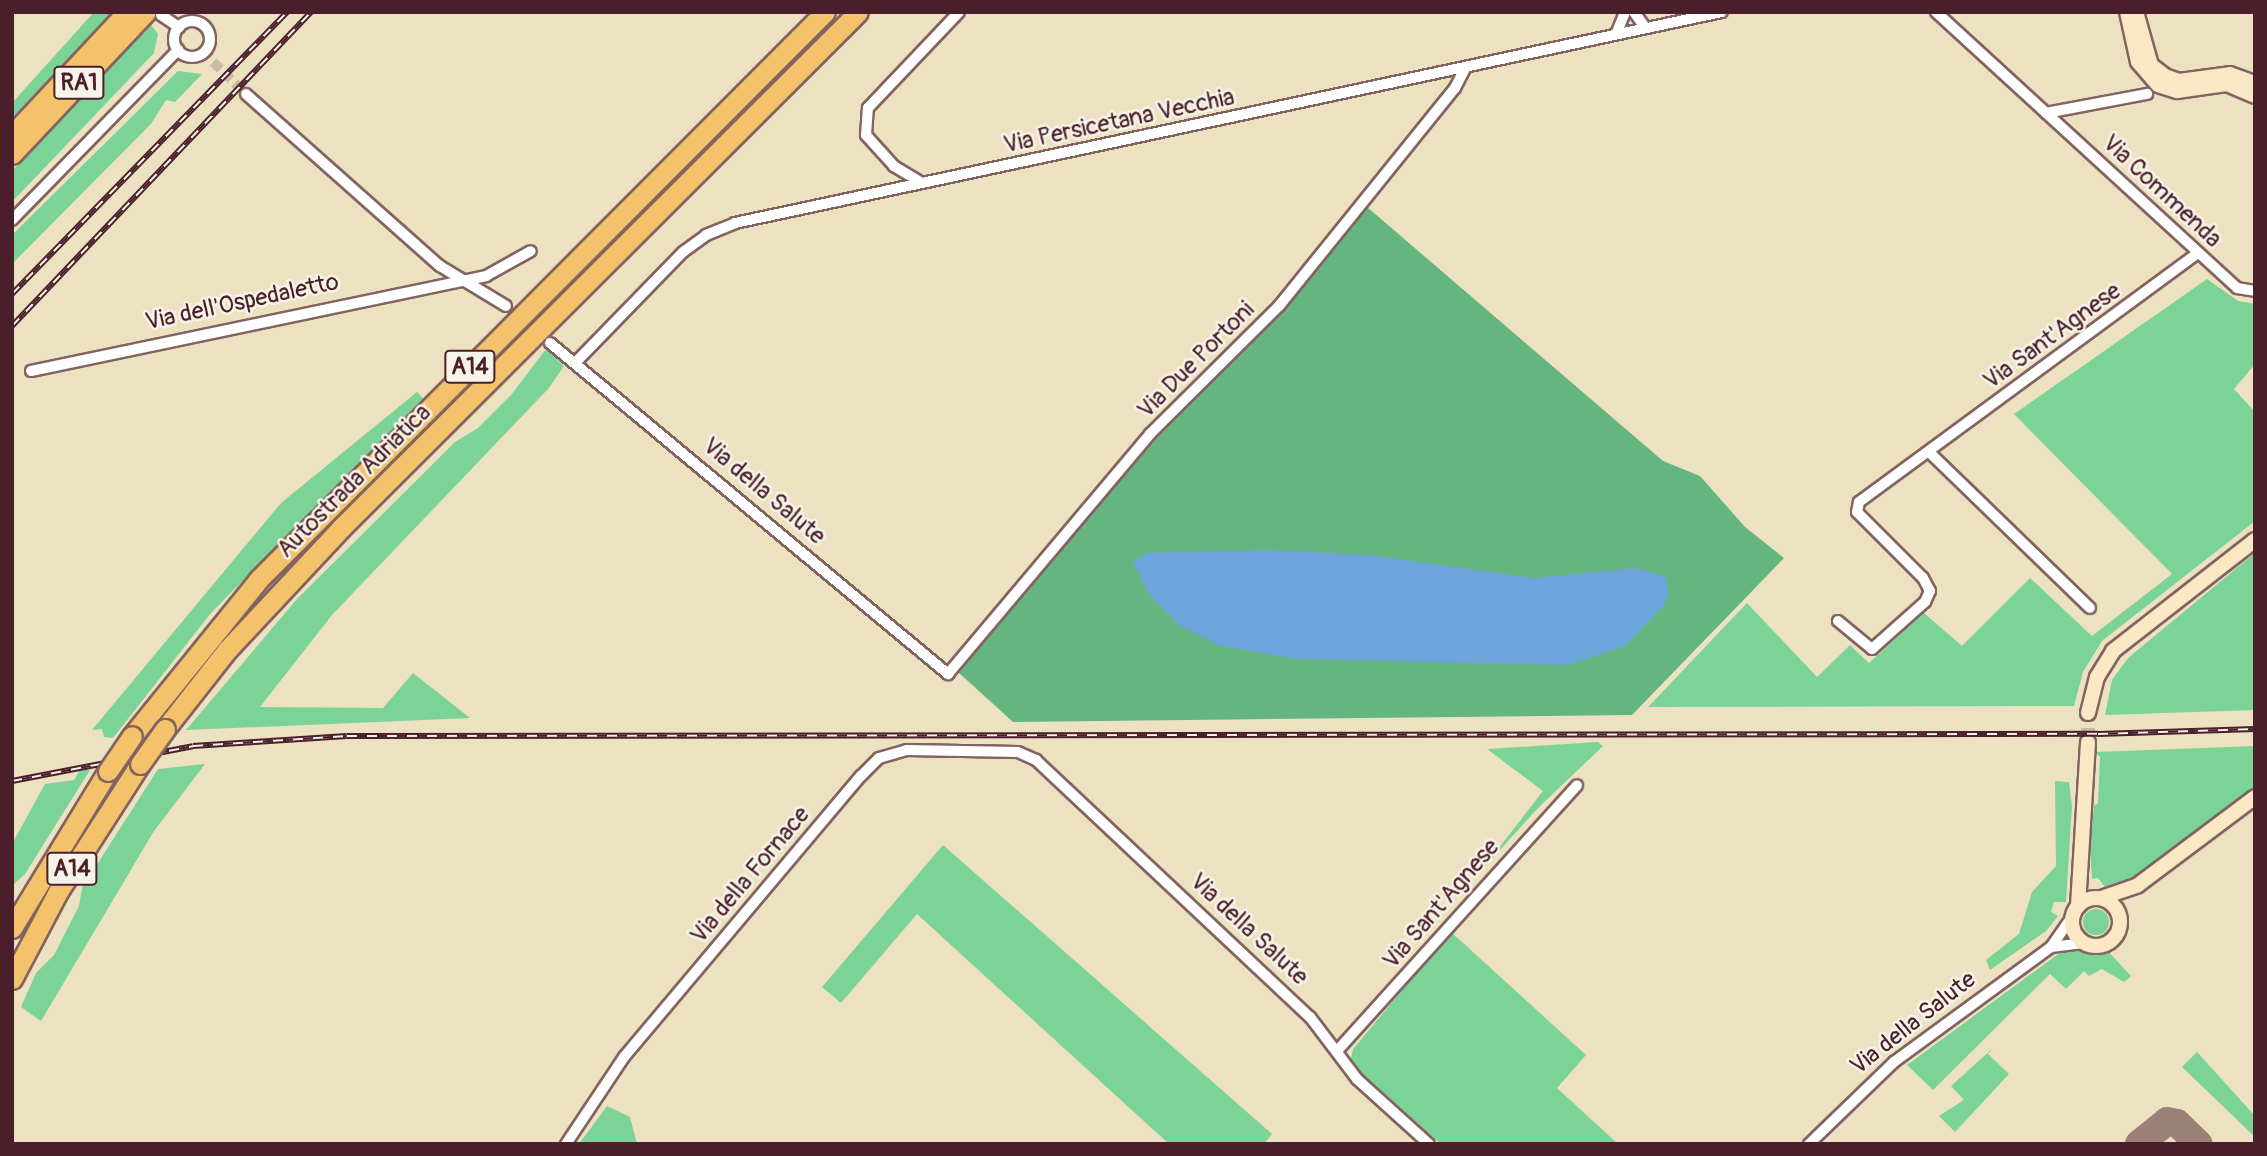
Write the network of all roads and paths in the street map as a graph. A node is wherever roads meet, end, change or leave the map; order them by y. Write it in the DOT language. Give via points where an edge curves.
graph roads {
  1 [pos="127,12"];
  2 [pos="825,12"];
  3 [pos="858,12"];
  4 [pos="959,12"];
  5 [pos="1625,12"];
  6 [pos="1634,12"];
  7 [pos="1722,12"];
  8 [pos="1936,12"];
  9 [pos="2127,12"];
  10 [pos="2136,12"];
  11 [pos="154,13"];
  12 [pos="1644,26"];
  13 [pos="178,27"];
  14 [pos="1617,32"];
  15 [pos="178,50"];
  16 [pos="205,52"];
  17 [pos="213,62"];
  18 [pos="1465,68"];
  19 [pos="2255,83"];
  20 [pos="246,93"];
  21 [pos="2147,94"];
  22 [pos="2255,96"];
  23 [pos="2046,113"];
  24 [pos="12,135"];
  25 [pos="12,154"];
  26 [pos="896,167"];
  27 [pos="922,183"];
  28 [pos="897,187"];
  29 [pos="12,220"];
  30 [pos="531,251"];
  31 [pos="2198,253"];
  32 [pos="463,281"];
  33 [pos="2255,291"];
  34 [pos="506,306"];
  35 [pos="550,343"];
  36 [pos="575,363"];
  37 [pos="31,371"];
  38 [pos="1929,452"];
  39 [pos="2255,540"];
  40 [pos="2090,608"];
  41 [pos="1838,621"];
  42 [pos="948,674"];
  43 [pos="2088,713"];
  44 [pos="2088,743"];
  45 [pos="1029,755"];
  46 [pos="1577,785"];
  47 [pos="2255,797"];
  48 [pos="2082,873"];
  49 [pos="2138,885"];
  50 [pos="2097,898"];
  51 [pos="2075,911"];
  52 [pos="2119,915"];
  53 [pos="12,928"];
  54 [pos="2085,943"];
  55 [pos="2051,947"];
  56 [pos="12,979"];
  57 [pos="1337,1051"];
  58 [pos="566,1144"];
  59 [pos="1429,1144"];
  60 [pos="1810,1144"];
  1 -- 24 [label="highway, RA1"];
  2 -- 53 [label="highway, Autostrada Adriatica / A14, bridge" via="259,579 132,736"];
  3 -- 56 [label="highway, Autostrada Adriatica / A14, bridge" via="341,528 227,650 140,764 59,890"];
  4 -- 26 [label="street" via="868,108 866,135"];
  5 -- 14 [label="street"];
  6 -- 12 [label="street"];
  7 -- 12 [label="street, Via Persicetana Vecchia"];
  8 -- 23 [label="street, Via Commenda"];
  9 -- 22 [label="street" via="2138,62 2150,80 2177,91 2234,85"];
  10 -- 19 [label="street" via="2151,65 2165,76 2179,81 2230,74"];
  11 -- 13 [label="street"];
  11 -- 25 [label="highway, RA1"];
  12 -- 14 [label="street, Via Persicetana Vecchia"];
  13 -- 15 [label="street" via="174,41"];
  13 -- 16 [label="street" via="188,21 204,26 210,36"];
  14 -- 18 [label="street, Via Persicetana Vecchia"];
  15 -- 16 [label="street" via="188,57"];
  15 -- 29 [label="street"];
  16 -- 17 [label="street"];
  18 -- 27 [label="street, Via Persicetana Vecchia"];
  18 -- 42 [label="street, Via Due Portoni" via="1455,88 1287,297 1150,434"];
  20 -- 32 [label="street" via="430,258"];
  21 -- 23 [label="street, Via Commenda"];
  23 -- 31 [label="street, Via Commenda"];
  26 -- 27 [label="street"];
  26 -- 28 [label="street"];
  27 -- 28 [label="street, Via Persicetana Vecchia"];
  28 -- 36 [label="street, Via Persicetana Vecchia" via="735,223 706,235"];
  30 -- 32 [label="street" via="485,276"];
  31 -- 33 [label="street, Via Commenda" via="2237,288"];
  31 -- 38 [label="street, Via Sant'Agnese"];
  32 -- 34 [label="street"];
  32 -- 37 [label="street, Via dell'Ospedaletto" via="344,302"];
  35 -- 36 [label="street, Via della Salute"];
  36 -- 42 [label="street, Via della Salute"];
  38 -- 40 [label="street"];
  38 -- 41 [label="street, Via Sant'Agnese" via="1857,506 1857,512 1927,582 1928,596 1872,649"];
  39 -- 43 [label="street" via="2113,651 2097,677"];
  44 -- 48 [label="street"];
  45 -- 57 [label="street, Via della Salute" via="1310,1017"];
  45 -- 58 [label="street, Via della Fornace" via="907,750 878,758 624,1057"];
  46 -- 57 [label="street, Via Sant'Agnese"];
  47 -- 49 [label="street"];
  48 -- 50 [label="street"];
  48 -- 51 [label="street"];
  49 -- 50 [label="street" via="2112,898"];
  49 -- 52 [label="street"];
  50 -- 51 [label="street"];
  50 -- 52 [label="street"];
  51 -- 54 [label="street" via="2074,932"];
  51 -- 55 [label="street, Via della Salute"];
  52 -- 54 [label="street" via="2113,939 2100,945"];
  54 -- 55 [label="street, Via della Salute"];
  55 -- 60 [label="street, Via della Salute" via="1886,1068"];
  57 -- 59 [label="street, Via della Salute" via="1370,1092"];
}
